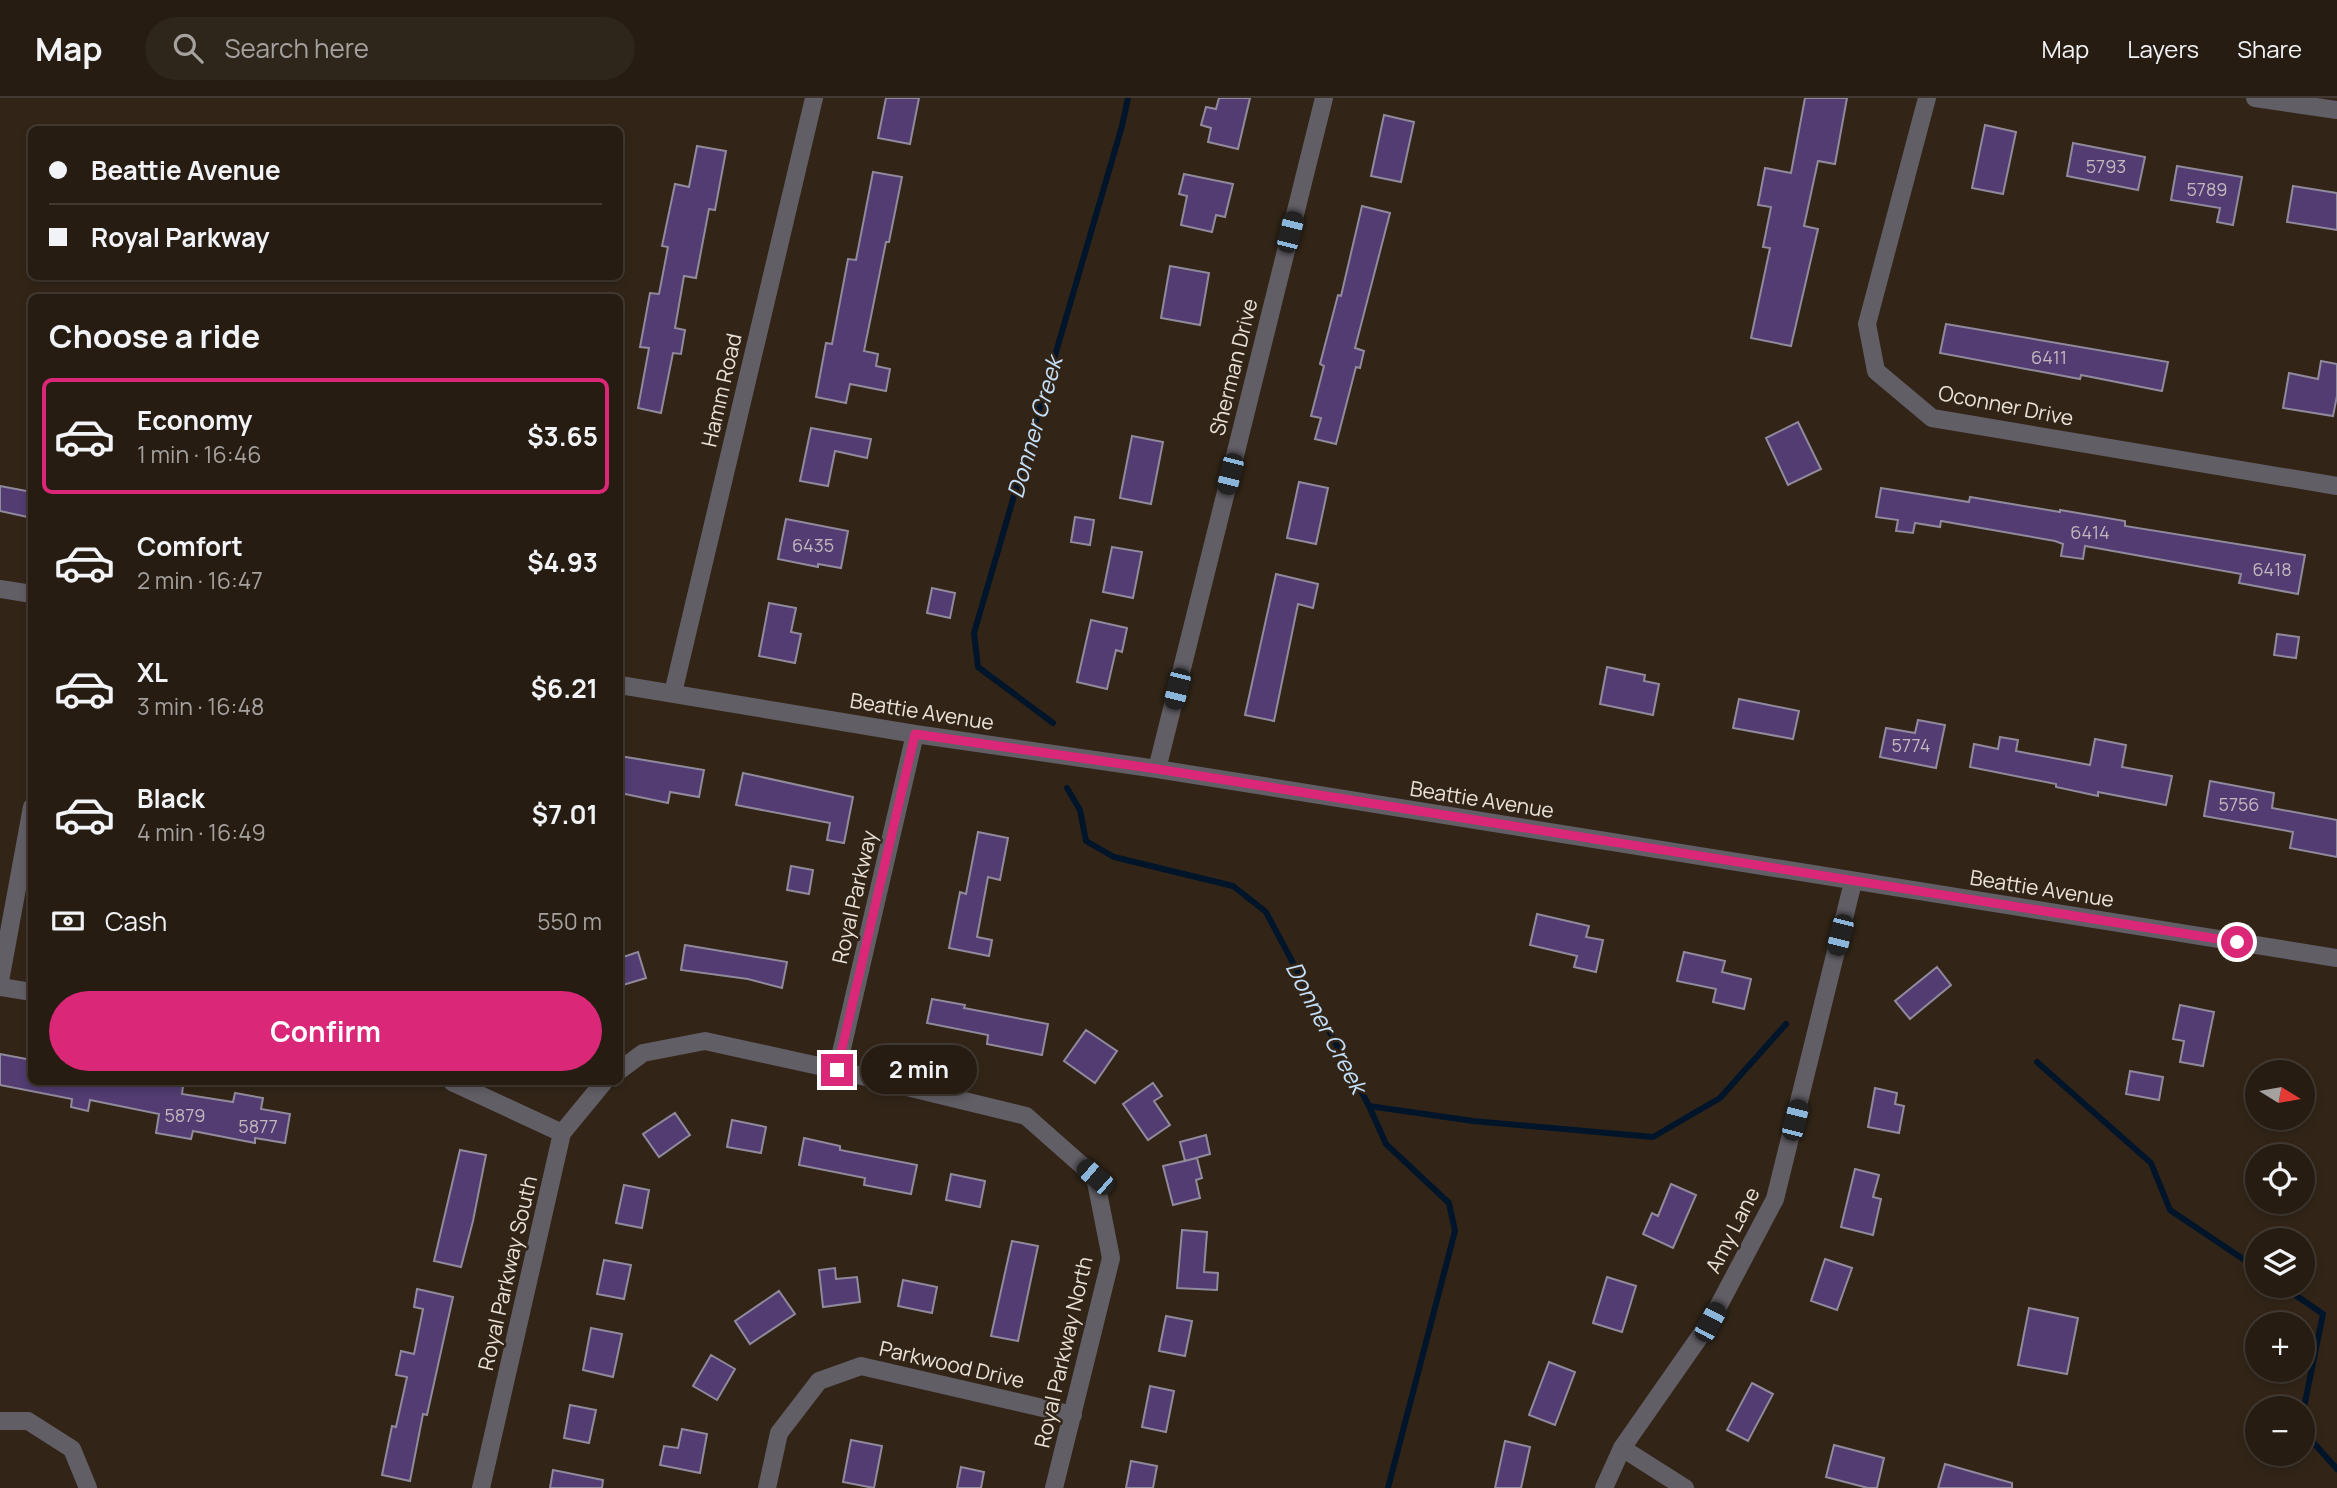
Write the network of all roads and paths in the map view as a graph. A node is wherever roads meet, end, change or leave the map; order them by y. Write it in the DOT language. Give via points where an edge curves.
graph roads {
  1 [pos="814,98"];
  2 [pos="1324,98"];
  3 [pos="1927,98"];
  4 [pos="2255,98"];
  5 [pos="2337,110"];
  6 [pos="2337,486"];
  7 [pos="0,589"];
  8 [pos="28,593"];
  9 [pos="623,685"];
  10 [pos="673,693"];
  11 [pos="915,734"];
  12 [pos="1157,769"];
  13 [pos="28,829"];
  14 [pos="1853,882"];
  15 [pos="2337,958"];
  16 [pos="0,981"];
  17 [pos="0,987"];
  18 [pos="28,991"];
  19 [pos="623,1068"];
  20 [pos="837,1070"];
  21 [pos="459,1085"];
  22 [pos="601,1085"];
  23 [pos="562,1132"];
  24 [pos="1073,1415"];
  25 [pos="0,1421"];
  26 [pos="1622,1448"];
  27 [pos="88,1488"];
  28 [pos="481,1488"];
  29 [pos="767,1488"];
  30 [pos="1054,1488"];
  31 [pos="1604,1488"];
  32 [pos="1685,1488"];
  1 -- 10 [label="street, Hamm Road"];
  2 -- 12 [label="street, Sherman Drive"];
  3 -- 6 [label="street, Oconner Drive" via="1867,324 1876,371 1932,418"];
  4 -- 5 [label="street"];
  7 -- 8 [label="street"];
  9 -- 10 [label="street, Beattie Avenue"];
  10 -- 11 [label="street, Beattie Avenue"];
  11 -- 12 [label="street, Beattie Avenue"];
  11 -- 20 [label="street, Royal Parkway"];
  12 -- 14 [label="street, Beattie Avenue"];
  13 -- 16 [label="street"];
  14 -- 15 [label="street, Beattie Avenue"];
  14 -- 26 [label="street, Amy Lane" via="1775,1199 1710,1322"];
  17 -- 18 [label="street"];
  19 -- 20 [label="street" via="643,1053 705,1041"];
  20 -- 24 [label="street, Royal Parkway North" via="1026,1116 1095,1177 1111,1258"];
  21 -- 23 [label="street"];
  22 -- 23 [label="street, Royal Parkway South"];
  23 -- 28 [label="street, Royal Parkway South"];
  24 -- 29 [label="street, Parkwood Drive" via="861,1366 819,1381 779,1433"];
  24 -- 30 [label="street, Royal Parkway North"];
  25 -- 27 [label="street" via="27,1421 72,1449"];
  26 -- 31 [label="street, Amy Lane"];
  26 -- 32 [label="street"];
}
